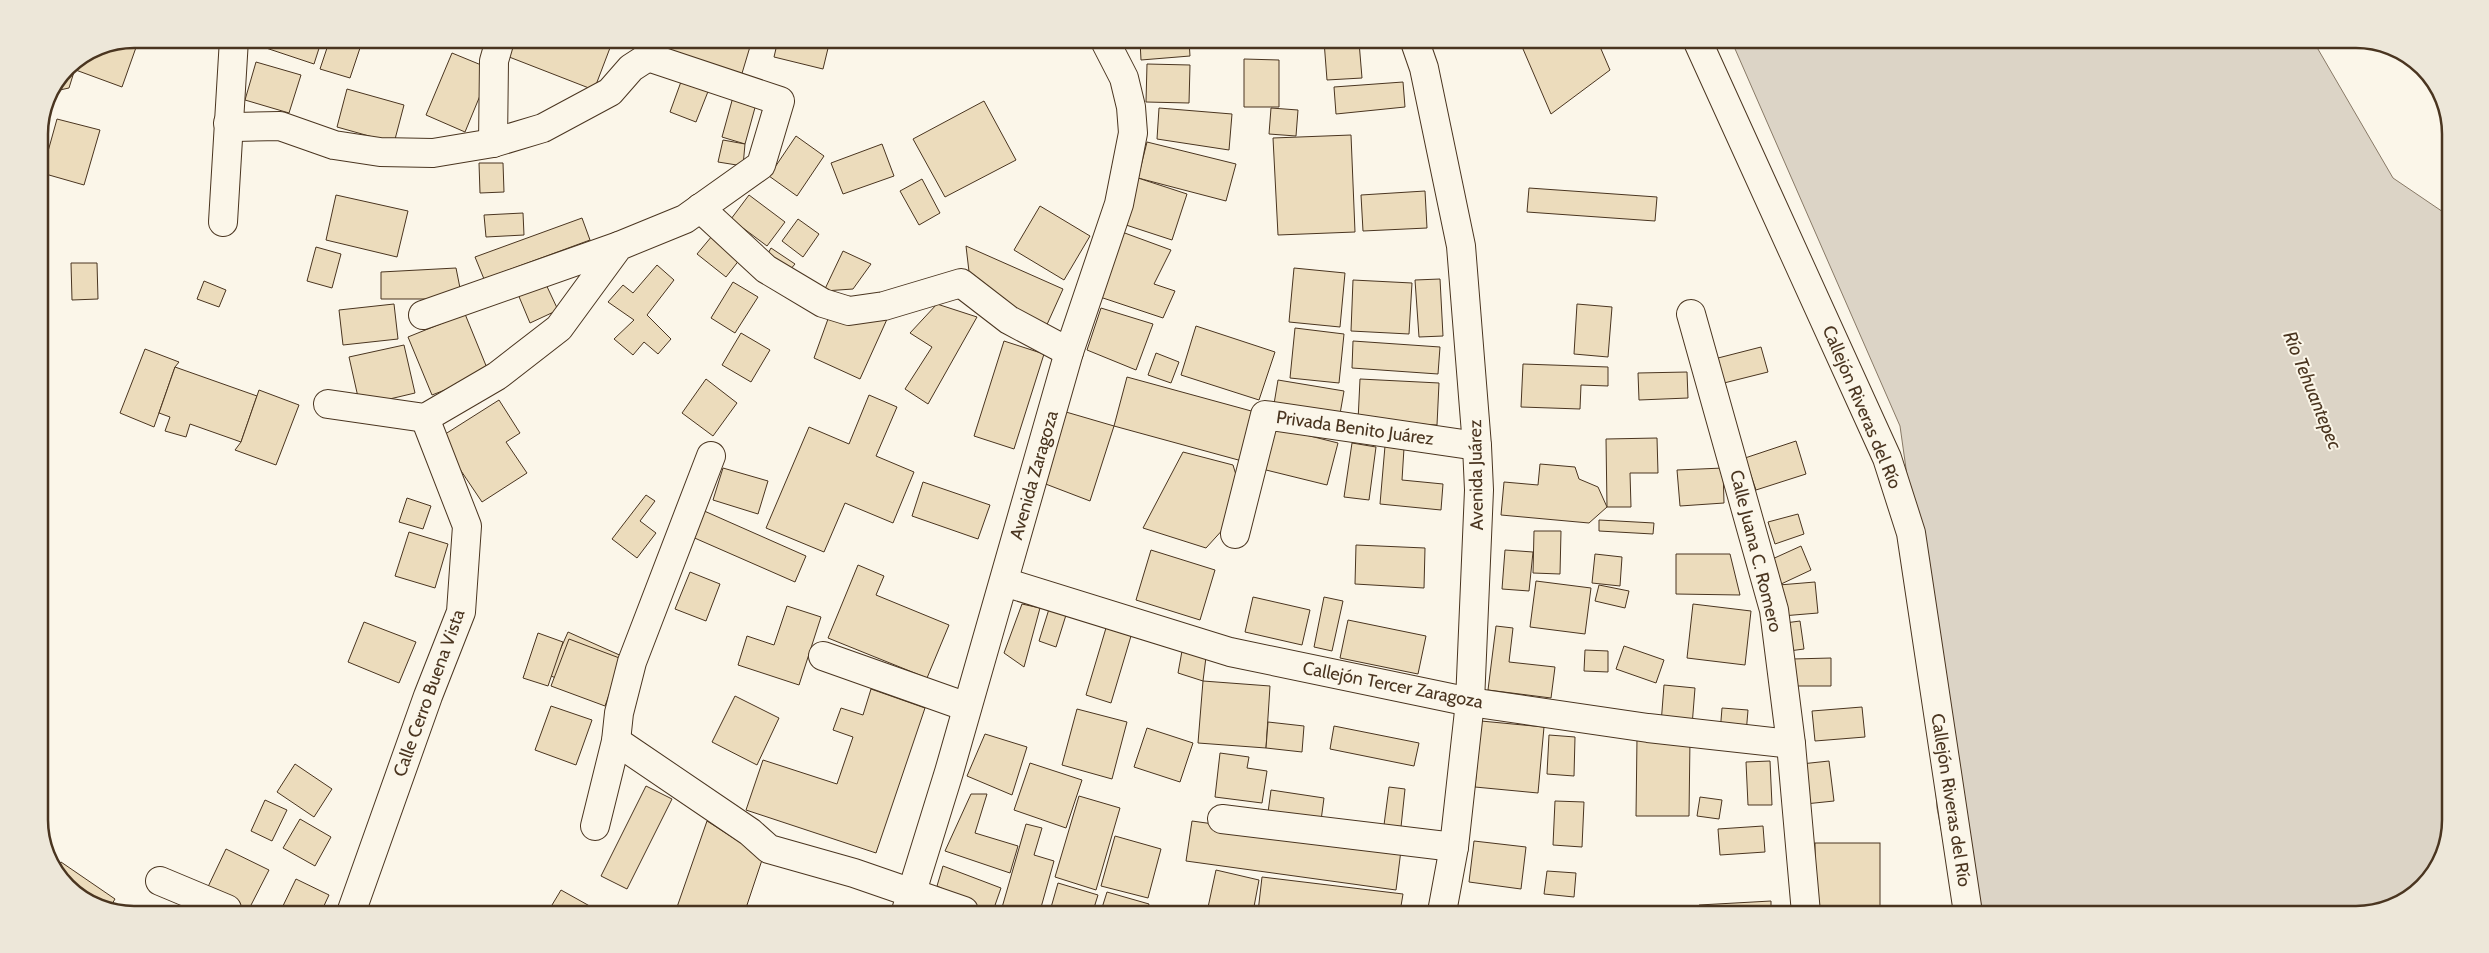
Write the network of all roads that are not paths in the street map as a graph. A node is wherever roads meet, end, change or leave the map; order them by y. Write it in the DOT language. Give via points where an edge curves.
graph roads {
  1 [pos="233,48"];
  2 [pos="498,48"];
  3 [pos="1109,48"];
  4 [pos="1417,48"];
  5 [pos="1701,48"];
  6 [pos="646,49"];
  7 [pos="228,124"];
  8 [pos="493,143"];
  9 [pos="700,208"];
  10 [pos="223,222"];
  11 [pos="619,246"];
  12 [pos="1691,314"];
  13 [pos="423,316"];
  14 [pos="1069,352"];
  15 [pos="328,404"];
  16 [pos="425,418"];
  17 [pos="1477,446"];
  18 [pos="711,456"];
  19 [pos="1235,534"];
  20 [pos="1004,582"];
  21 [pos="823,656"];
  22 [pos="1470,702"];
  23 [pos="967,707"];
  24 [pos="616,741"];
  25 [pos="1791,744"];
  26 [pos="1222,819"];
  27 [pos="595,826"];
  28 [pos="1454,847"];
  29 [pos="160,881"];
  30 [pos="909,902"];
  31 [pos="220,906"];
  32 [pos="353,906"];
  33 [pos="933,906"];
  34 [pos="1443,906"];
  35 [pos="1805,906"];
  36 [pos="1967,906"];
  1 -- 7 [label="street"];
  2 -- 8 [label="street" via="494,61"];
  3 -- 14 [label="street, Avenida Zaragoza" via="1124,78 1133,134 1119,204"];
  4 -- 17 [label="street, Avenida Juárez" via="1461,246"];
  5 -- 36 [label="street, Callejón Riveras del Río" via="1887,458 1911,533"];
  6 -- 8 [label="street" via="610,92 543,128"];
  6 -- 9 [label="street" via="780,101 761,165"];
  7 -- 8 [label="street" via="235,127 280,126 334,145 380,152 433,153"];
  7 -- 10 [label="street"];
  9 -- 11 [label="street" via="685,219"];
  9 -- 14 [label="street" via="766,269 823,303 849,311 884,306 961,283 1009,320"];
  11 -- 13 [label="street"];
  11 -- 16 [label="street" via="559,328 497,376"];
  12 -- 25 [label="street, Calle Juana C. Romero" via="1774,610"];
  14 -- 20 [label="street, Avenida Zaragoza"];
  15 -- 16 [label="street"];
  16 -- 32 [label="street, Calle Cerro Buena Vista" via="467,526 461,612"];
  17 -- 19 [label="street, Privada Benito Juárez" via="1265,415"];
  17 -- 22 [label="street, Avenida Juárez" via="1479,490"];
  18 -- 24 [label="street" via="632,662 619,713"];
  20 -- 22 [label="street, Callejón Tercer Zaragoza" via="1230,652"];
  20 -- 23 [label="street, Avenida Zaragoza"];
  21 -- 23 [label="street"];
  22 -- 25 [label="street, Callejón Tercer Zaragoza" via="1648,728"];
  22 -- 28 [label="street, Avenida Juárez"];
  23 -- 30 [label="street, Avenida Zaragoza"];
  24 -- 27 [label="street"];
  24 -- 30 [label="street" via="750,832 769,849 854,873"];
  25 -- 35 [label="street, Calle Juana C. Romero"];
  26 -- 28 [label="street"];
  28 -- 34 [label="street, Avenida Juárez"];
  29 -- 31 [label="street"];
  30 -- 33 [label="street"];
}
